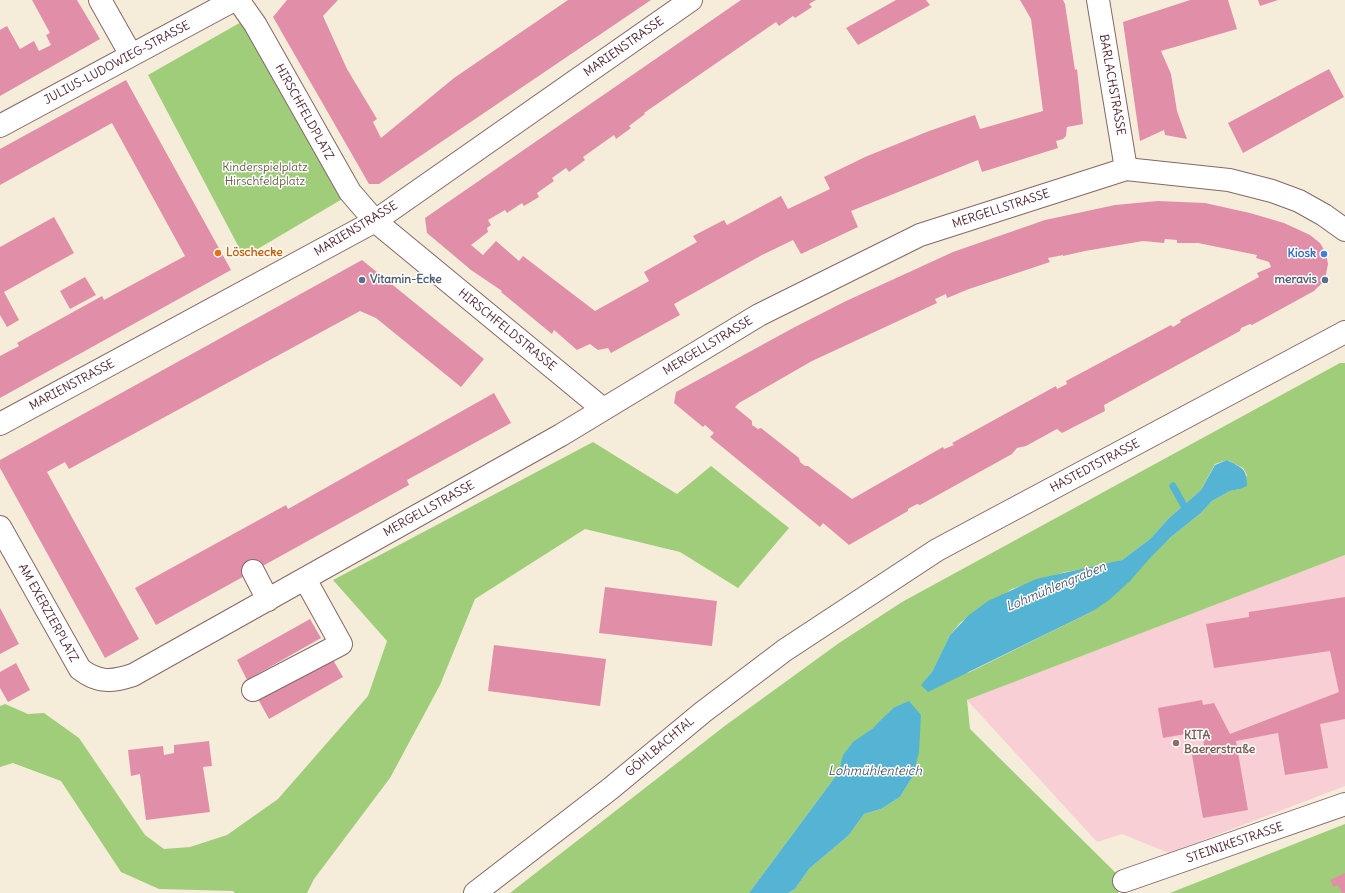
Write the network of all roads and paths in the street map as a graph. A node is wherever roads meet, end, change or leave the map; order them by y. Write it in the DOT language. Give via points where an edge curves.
graph roads {
  1 [pos="100,0"];
  2 [pos="234,0"];
  3 [pos="238,0"];
  4 [pos="691,0"];
  5 [pos="1098,0"];
  6 [pos="131,55"];
  7 [pos="0,126"];
  8 [pos="1126,170"];
  9 [pos="375,220"];
  10 [pos="1345,230"];
  11 [pos="1345,332"];
  12 [pos="603,409"];
  13 [pos="0,424"];
  14 [pos="0,527"];
  15 [pos="252,571"];
  16 [pos="305,579"];
  17 [pos="268,600"];
  18 [pos="851,608"];
  19 [pos="110,681"];
  20 [pos="253,690"];
  21 [pos="1345,804"];
  22 [pos="1124,881"];
  23 [pos="474,893"];
  1 -- 6 [label="street"];
  2 -- 6 [label="street, JULIUS-LUDOWIEG-STRASSE"];
  3 -- 9 [label="street, HIRSCHFELDPLATZ" via="255,24 350,192"];
  4 -- 9 [label="street, MARIENSTRASSE"];
  5 -- 8 [label="street, BARLACHSTRASSE"];
  6 -- 7 [label="street, JULIUS-LUDOWIEG-STRASSE"];
  8 -- 10 [label="street, MERGELLSTRASSE" via="1229,180 1272,191 1299,201"];
  8 -- 12 [label="street, MERGELLSTRASSE" via="920,235 759,315"];
  9 -- 12 [label="street, HIRSCHFELDSTRASSE"];
  9 -- 13 [label="street, MARIENSTRASSE"];
  11 -- 18 [label="street, HASTEDTSTRASSE" via="937,550"];
  12 -- 16 [label="street, MERGELLSTRASSE"];
  14 -- 19 [label="street, AM EXERZIERPLATZ" via="80,669 90,677"];
  15 -- 17 [label="street"];
  16 -- 17 [label="street, MERGELLSTRASSE"];
  16 -- 20 [label="street" via="341,644"];
  17 -- 19 [label="street, MERGELLSTRASSE" via="133,675"];
  18 -- 23 [label="street, GÖHLBACHTAL" via="785,650 709,707 610,789"];
  21 -- 22 [label="street, STEINIKESTRASSE"];
}
